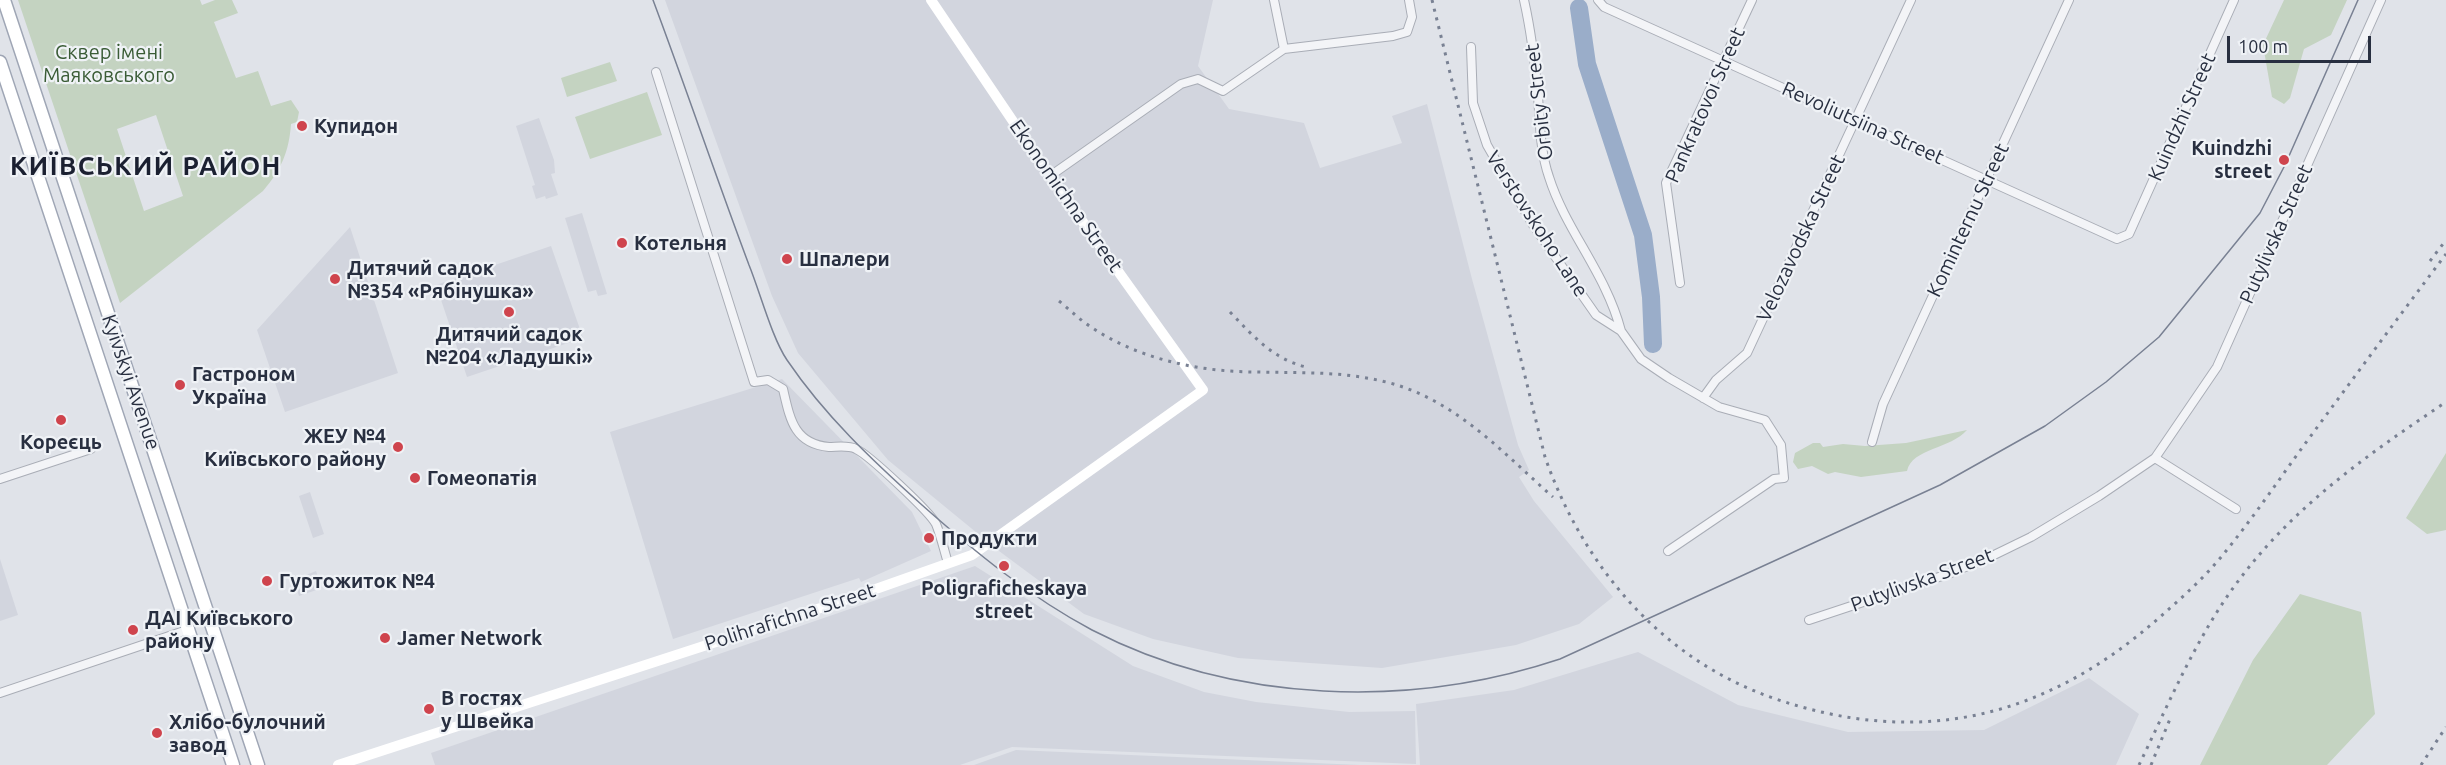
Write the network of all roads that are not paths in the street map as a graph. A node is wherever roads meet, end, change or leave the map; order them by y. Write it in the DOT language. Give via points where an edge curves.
graph roads {
  1 [pos="4,0"];
  2 [pos="931,0"];
  3 [pos="1274,0"];
  4 [pos="1409,0"];
  5 [pos="1524,0"];
  6 [pos="1598,0"];
  7 [pos="1752,0"];
  8 [pos="1911,0"];
  9 [pos="2069,0"];
  10 [pos="2234,0"];
  11 [pos="2381,0"];
  12 [pos="1471,47"];
  13 [pos="1284,49"];
  14 [pos="1725,61"];
  15 [pos="0,62"];
  16 [pos="656,72"];
  17 [pos="1856,121"];
  18 [pos="1050,176"];
  19 [pos="1987,178"];
  20 [pos="2129,234"];
  21 [pos="1680,283"];
  22 [pos="1621,331"];
  23 [pos="1203,390"];
  24 [pos="1703,398"];
  25 [pos="1872,442"];
  26 [pos="91,449"];
  27 [pos="2155,458"];
  28 [pos="0,478"];
  29 [pos="2236,509"];
  30 [pos="1668,551"];
  31 [pos="948,563"];
  32 [pos="1809,620"];
  33 [pos="190,629"];
  34 [pos="0,693"];
  35 [pos="233,765"];
  36 [pos="258,765"];
  37 [pos="338,765"];
  1 -- 36 [label="main road, Kyivskyi Avenue"];
  2 -- 18 [label="street, Ekonomichna Street"];
  3 -- 13 [label="street"];
  4 -- 13 [label="street" via="1410,29 1393,36"];
  5 -- 22 [label="street, Orbity Street" via="1549,177 1613,301"];
  6 -- 14 [label="street, Revoliutsiina Street" via="1604,7"];
  7 -- 14 [label="street, Pankratovoi Street"];
  8 -- 17 [label="street, Velozavodska Street"];
  9 -- 19 [label="street, Kominternu Street"];
  10 -- 20 [label="street, Kuindzhi Street"];
  11 -- 27 [label="street, Putylivska Street" via="2217,367"];
  12 -- 22 [label="street, Verstovskoho Lane" via="1473,104 1487,145 1533,225 1596,315"];
  13 -- 18 [label="street" via="1222,91 1198,79 1181,84"];
  14 -- 17 [label="street, Revoliutsiina Street"];
  14 -- 21 [label="street, Pankratovoi Street" via="1666,183"];
  15 -- 33 [label="main road, Kyivskyi Avenue"];
  16 -- 31 [label="street" via="754,382 768,380 783,389 788,409 806,441 855,448 894,481 930,516"];
  17 -- 19 [label="street, Revoliutsiina Street"];
  17 -- 24 [label="street, Velozavodska Street" via="1747,353 1716,380"];
  18 -- 23 [label="street, Ekonomichna Street"];
  19 -- 20 [label="street, Revoliutsiina Street" via="2117,239"];
  19 -- 25 [label="street, Kominternu Street" via="1882,405"];
  22 -- 24 [label="street, Verstovskoho Lane" via="1641,358"];
  23 -- 31 [label="street, Polihrafichna Street" via="976,552"];
  24 -- 30 [label="street, Verstovskoho Lane" via="1719,407 1765,420 1781,445 1784,478 1774,479"];
  26 -- 28 [label="street"];
  27 -- 29 [label="street"];
  27 -- 32 [label="street, Putylivska Street" via="2070,513 1992,556"];
  31 -- 37 [label="street, Polihrafichna Street"];
  33 -- 34 [label="street"];
  33 -- 35 [label="main road, Kyivskyi Avenue"];
}
